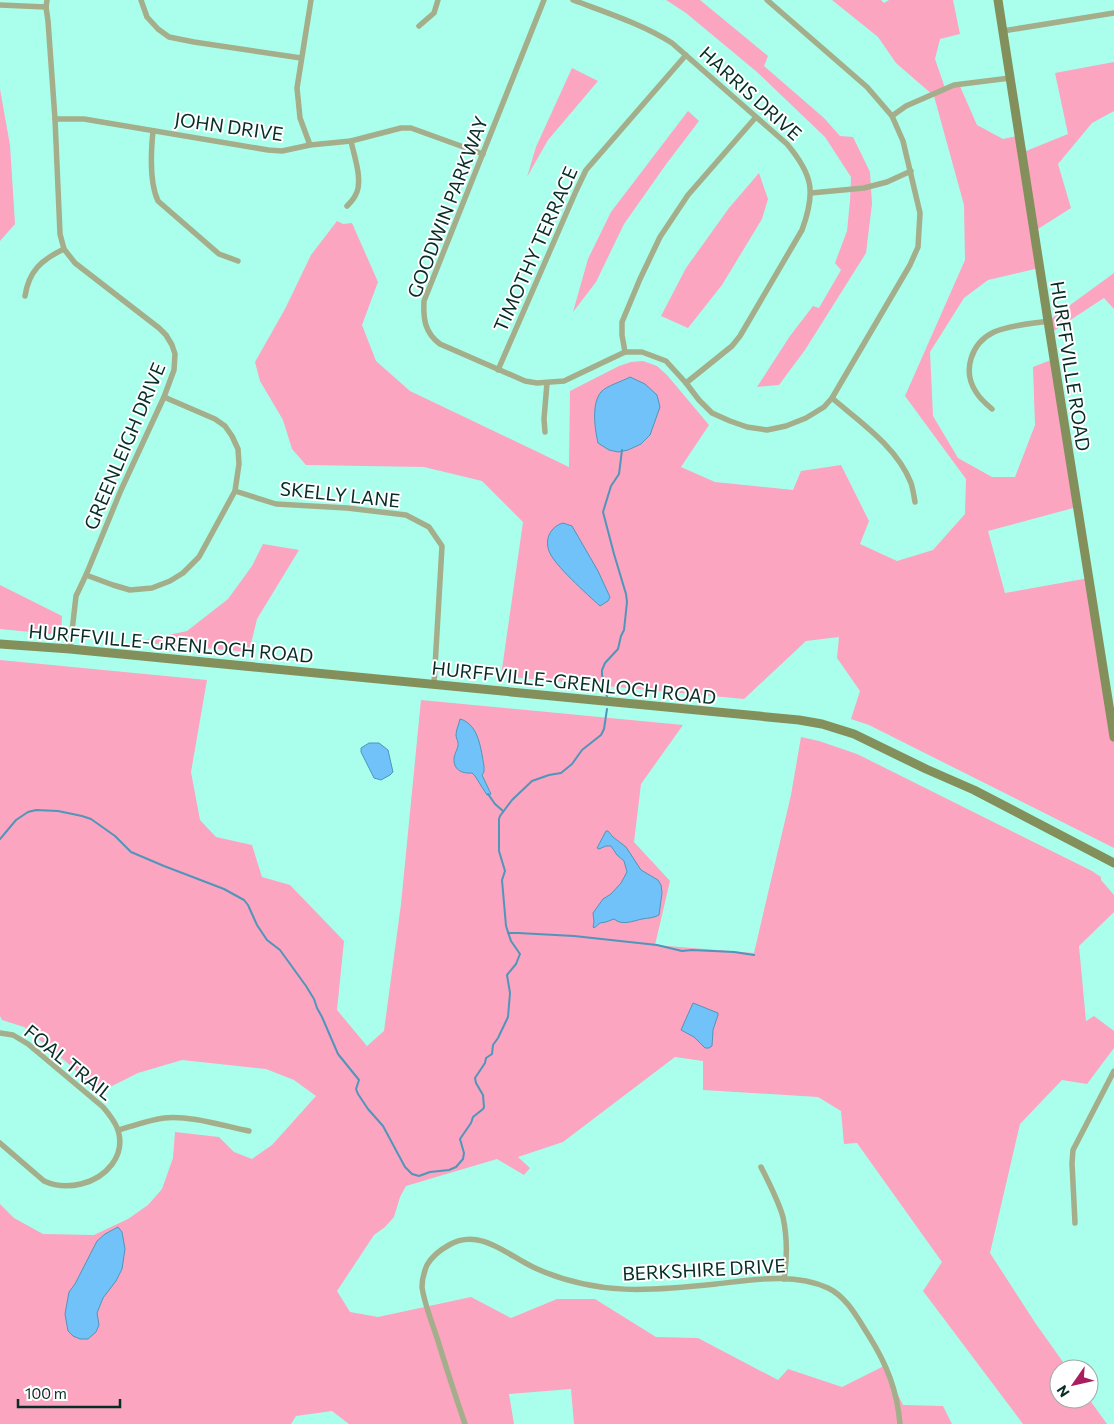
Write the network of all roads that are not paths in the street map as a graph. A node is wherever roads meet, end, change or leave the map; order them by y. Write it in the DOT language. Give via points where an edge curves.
graph roads {
  1 [pos="47,0"];
  2 [pos="142,0"];
  3 [pos="311,0"];
  4 [pos="438,0"];
  5 [pos="544,0"];
  6 [pos="573,0"];
  7 [pos="767,0"];
  8 [pos="998,0"];
  9 [pos="0,5"];
  10 [pos="46,8"];
  11 [pos="1114,13"];
  12 [pos="419,26"];
  13 [pos="1003,31"];
  14 [pos="686,55"];
  15 [pos="301,58"];
  16 [pos="1010,78"];
  17 [pos="892,116"];
  18 [pos="756,117"];
  19 [pos="55,119"];
  20 [pos="153,130"];
  21 [pos="351,140"];
  22 [pos="310,145"];
  23 [pos="483,154"];
  24 [pos="911,171"];
  25 [pos="811,193"];
  26 [pos="347,206"];
  27 [pos="64,249"];
  28 [pos="238,261"];
  29 [pos="25,296"];
  30 [pos="1048,321"];
  31 [pos="625,352"];
  32 [pos="498,370"];
  33 [pos="547,382"];
  34 [pos="686,383"];
  35 [pos="164,397"];
  36 [pos="832,398"];
  37 [pos="992,409"];
  38 [pos="545,432"];
  39 [pos="235,491"];
  40 [pos="915,502"];
  41 [pos="86,575"];
  42 [pos="0,644"];
  43 [pos="70,649"];
  44 [pos="434,684"];
  45 [pos="1114,737"];
  46 [pos="1114,862"];
  47 [pos="0,1033"];
  48 [pos="1114,1071"];
  49 [pos="118,1130"];
  50 [pos="249,1132"];
  51 [pos="0,1143"];
  52 [pos="761,1168"];
  53 [pos="1075,1223"];
  54 [pos="784,1279"];
  55 [pos="465,1424"];
  56 [pos="900,1424"];
  1 -- 10 [label="street"];
  2 -- 15 [label="street" via="147,17 170,37"];
  3 -- 15 [label="street"];
  4 -- 12 [label="street" via="434,13"];
  5 -- 23 [label="street, GOODWIN PARKWAY"];
  6 -- 14 [label="street, HARRIS DRIVE" via="661,36"];
  7 -- 17 [label="street" via="867,87"];
  8 -- 13 [label="main road, HURFFVILLE ROAD"];
  9 -- 10 [label="street"];
  10 -- 19 [label="street"];
  11 -- 13 [label="street"];
  13 -- 16 [label="main road, HURFFVILLE ROAD"];
  14 -- 18 [label="street, HARRIS DRIVE"];
  14 -- 32 [label="street, TIMOTHY TERRACE" via="586,170"];
  15 -- 22 [label="street" via="298,102"];
  16 -- 17 [label="street" via="954,85 906,106"];
  16 -- 30 [label="main road, HURFFVILLE ROAD"];
  17 -- 24 [label="street"];
  18 -- 25 [label="street, HARRIS DRIVE" via="797,156 807,173"];
  18 -- 31 [label="street" via="688,195 660,237 622,322"];
  19 -- 20 [label="street, JOHN DRIVE" via="84,119"];
  19 -- 27 [label="street" via="60,234"];
  20 -- 22 [label="street, JOHN DRIVE" via="282,151"];
  20 -- 28 [label="street" via="151,151 158,201 219,254"];
  21 -- 22 [label="street, JOHN DRIVE"];
  21 -- 23 [label="street, JOHN DRIVE" via="412,128"];
  21 -- 26 [label="street" via="359,188"];
  23 -- 32 [label="street, GOODWIN PARKWAY" via="424,301 423,315 432,339"];
  24 -- 25 [label="street" via="888,182 864,188"];
  24 -- 36 [label="street" via="920,213 918,247"];
  25 -- 34 [label="street, HARRIS DRIVE" via="802,230 740,336"];
  27 -- 29 [label="street" via="37,267 27,284"];
  27 -- 35 [label="street, GREENLEIGH DRIVE" via="75,263 166,336 176,362"];
  30 -- 37 [label="street" via="1005,328 983,339 976,348 970,360 970,376 975,391"];
  30 -- 45 [label="main road, HURFFVILLE ROAD"];
  31 -- 33 [label="street, GOODWIN PARKWAY" via="564,381"];
  31 -- 34 [label="street" via="642,352 666,361"];
  32 -- 33 [label="street, GOODWIN PARKWAY" via="524,381"];
  33 -- 38 [label="street"];
  34 -- 36 [label="street" via="712,413 746,427 767,430 806,418"];
  35 -- 39 [label="street" via="225,426 238,449"];
  35 -- 41 [label="street, GREENLEIGH DRIVE"];
  36 -- 40 [label="street" via="896,456 912,484"];
  39 -- 41 [label="street" via="199,557 170,581 152,588 130,590"];
  39 -- 44 [label="street, SKELLY LANE" via="276,504 406,515 429,527 442,546"];
  41 -- 43 [label="street, GREENLEIGH DRIVE" via="76,596"];
  42 -- 43 [label="main road, HURFFVILLE-GRENLOCH ROAD"];
  43 -- 44 [label="main road, HURFFVILLE-GRENLOCH ROAD"];
  44 -- 46 [label="main road, HURFFVILLE-GRENLOCH ROAD" via="822,724 854,734 974,790"];
  47 -- 49 [label="street, FOAL TRAIL" via="13,1035 28,1044 103,1107"];
  48 -- 53 [label="street" via="1072,1150"];
  49 -- 50 [label="street" via="163,1118 176,1118"];
  49 -- 51 [label="street" via="119,1149 112,1166 90,1182 66,1186 44,1181"];
  52 -- 54 [label="street" via="783,1218"];
  54 -- 55 [label="street, BERKSHIRE DRIVE" via="649,1290 600,1288 553,1275 483,1241 472,1238 453,1242 441,1249 428,1265 422,1288"];
  54 -- 56 [label="street, BERKSHIRE DRIVE" via="811,1281 830,1289 844,1300 878,1350 888,1371 895,1390"];
}
